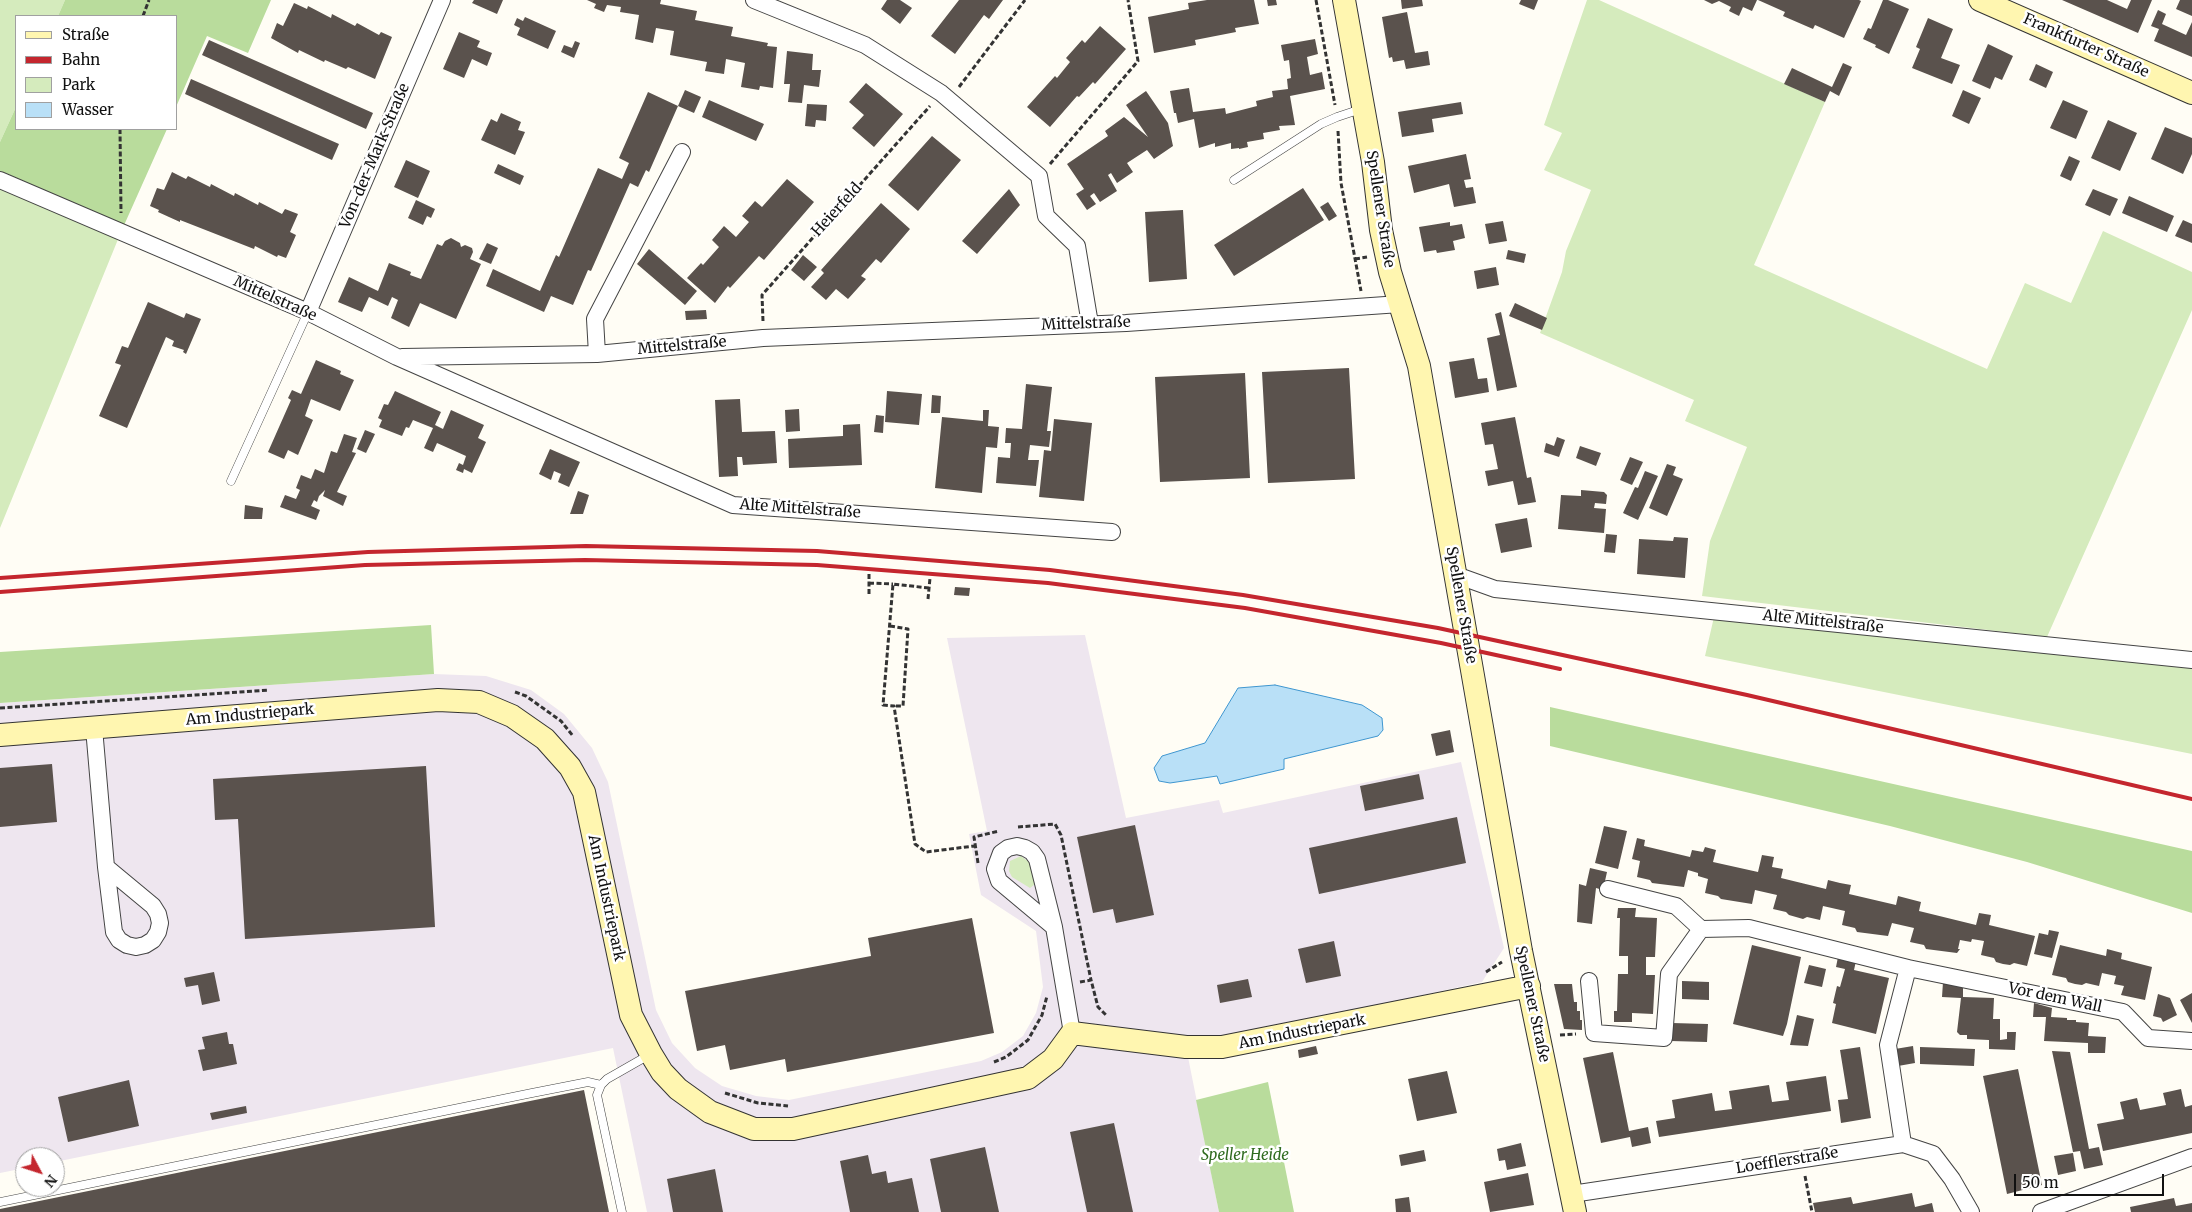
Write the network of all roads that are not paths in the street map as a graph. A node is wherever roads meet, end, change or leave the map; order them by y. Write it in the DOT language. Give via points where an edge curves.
graph roads {
  1 [pos="442,0"];
  2 [pos="754,0"];
  3 [pos="1344,0"];
  4 [pos="1980,0"];
  5 [pos="775,4"];
  6 [pos="2192,93"];
  7 [pos="1363,109"];
  8 [pos="682,152"];
  9 [pos="0,180"];
  10 [pos="1234,180"];
  11 [pos="1400,304"];
  12 [pos="308,312"];
  13 [pos="1090,324"];
  14 [pos="597,354"];
  15 [pos="397,357"];
  16 [pos="231,482"];
  17 [pos="1112,532"];
  18 [pos="1456,575"];
  19 [pos="2192,660"];
  20 [pos="94,728"];
  21 [pos="0,735"];
  22 [pos="106,867"];
  23 [pos="1608,889"];
  24 [pos="1054,927"];
  25 [pos="1702,929"];
  26 [pos="1908,968"];
  27 [pos="1589,981"];
  28 [pos="1529,986"];
  29 [pos="1072,1033"];
  30 [pos="2192,1041"];
  31 [pos="651,1054"];
  32 [pos="600,1085"];
  33 [pos="1903,1144"];
  34 [pos="2192,1157"];
  35 [pos="0,1202"];
  36 [pos="1574,1203"];
  37 [pos="622,1212"];
  38 [pos="1971,1212"];
  39 [pos="2040,1212"];
  1 -- 12 [label="street, Von-der-Mark-Straße"];
  2 -- 5 [label="street"];
  3 -- 7 [label="street, Spellener Straße"];
  4 -- 6 [label="street, Frankfurter Straße"];
  5 -- 13 [label="street" via="865,45 941,93 1039,176 1046,216 1077,246"];
  7 -- 10 [label="lane" via="1336,117"];
  7 -- 11 [label="street, Spellener Straße" via="1381,230"];
  8 -- 14 [label="street" via="596,319"];
  9 -- 12 [label="street, Mittelstraße"];
  11 -- 13 [label="street, Mittelstraße"];
  11 -- 18 [label="street, Spellener Straße" via="1419,366"];
  12 -- 15 [label="street, Mittelstraße"];
  12 -- 16 [label="lane"];
  13 -- 14 [label="street, Mittelstraße" via="763,338"];
  14 -- 15 [label="street, Mittelstraße"];
  15 -- 17 [label="street, Alte Mittelstraße" via="733,505"];
  18 -- 19 [label="street, Alte Mittelstraße" via="1495,588"];
  18 -- 28 [label="street, Spellener Straße"];
  20 -- 21 [label="street, Am Industriepark"];
  20 -- 22 [label="street"];
  20 -- 31 [label="street, Am Industriepark" via="438,700 479,702 512,716 545,739 570,767 584,792 632,1015"];
  22 -- 22 [label="street" via="114,932 127,944 145,945 158,932 158,914 153,906"];
  23 -- 25 [label="street" via="1676,906"];
  24 -- 24 [label="street" via="1037,859 1025,848 1008,848 1001,853 995,869 999,881"];
  24 -- 29 [label="street"];
  25 -- 26 [label="street, Vor dem Wall" via="1749,928"];
  25 -- 27 [label="street" via="1669,974 1664,1038 1594,1033"];
  26 -- 30 [label="street, Vor dem Wall" via="2123,1012 2148,1038"];
  26 -- 33 [label="street" via="1888,1044"];
  28 -- 29 [label="street, Am Industriepark" via="1222,1047 1186,1047"];
  28 -- 36 [label="street, Spellener Straße"];
  29 -- 31 [label="street, Am Industriepark" via="1053,1059 1028,1078 793,1129 754,1129 710,1112 678,1089"];
  31 -- 32 [label="lane"];
  32 -- 35 [label="lane" via="588,1082"];
  32 -- 37 [label="lane" via="597,1095"];
  33 -- 36 [label="street, Loefflerstraße" via="1801,1159"];
  33 -- 38 [label="street, Loefflerstraße" via="1933,1154"];
  34 -- 39 [label="street"];
}
